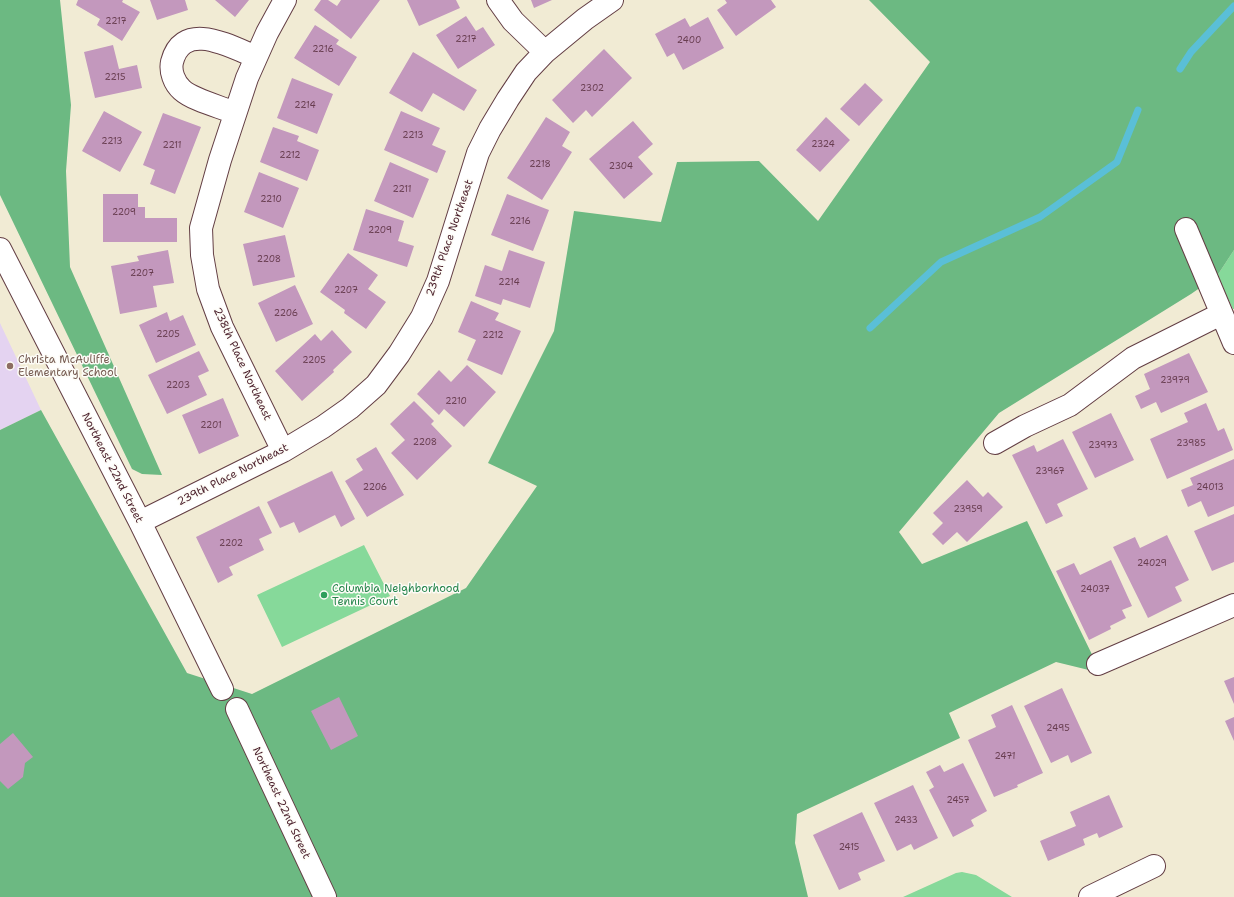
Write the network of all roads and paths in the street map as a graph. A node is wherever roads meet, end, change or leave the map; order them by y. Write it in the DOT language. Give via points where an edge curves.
graph roads {
  1 [pos="285,0"];
  2 [pos="498,0"];
  3 [pos="612,0"];
  4 [pos="545,52"];
  5 [pos="256,57"];
  6 [pos="235,113"];
  7 [pos="1186,229"];
  8 [pos="0,249"];
  9 [pos="7,282"];
  10 [pos="1221,314"];
  11 [pos="1234,343"];
  12 [pos="995,443"];
  13 [pos="283,451"];
  14 [pos="140,522"];
  15 [pos="1234,604"];
  16 [pos="1098,664"];
  17 [pos="222,689"];
  18 [pos="237,709"];
  19 [pos="1154,866"];
  20 [pos="325,897"];
  21 [pos="1090,897"];
  1 -- 5 [label="street, 238th Place Northeast"];
  2 -- 4 [label="street" via="513,22"];
  3 -- 4 [label="street, 239th Place Northeast"];
  4 -- 13 [label="street, 239th Place Northeast" via="522,78 490,128 478,153 438,281 422,317 399,354 376,385 350,408"];
  5 -- 6 [label="street, 238th Place Northeast"];
  5 -- 6 [label="street" via="206,38 188,41 175,54 172,73 181,89"];
  6 -- 13 [label="street, 238th Place Northeast" via="202,228 202,255 208,289 222,327"];
  7 -- 10 [label="street"];
  8 -- 9 [label="street, Northeast 22nd Street"];
  9 -- 14 [label="street, Northeast 22nd Street"];
  10 -- 11 [label="street"];
  10 -- 12 [label="street" via="1133,358 1070,405"];
  13 -- 14 [label="street, 239th Place Northeast"];
  14 -- 17 [label="street, Northeast 22nd Street"];
  15 -- 16 [label="street"];
  18 -- 20 [label="street, Northeast 22nd Street"];
  19 -- 21 [label="street"];
}
